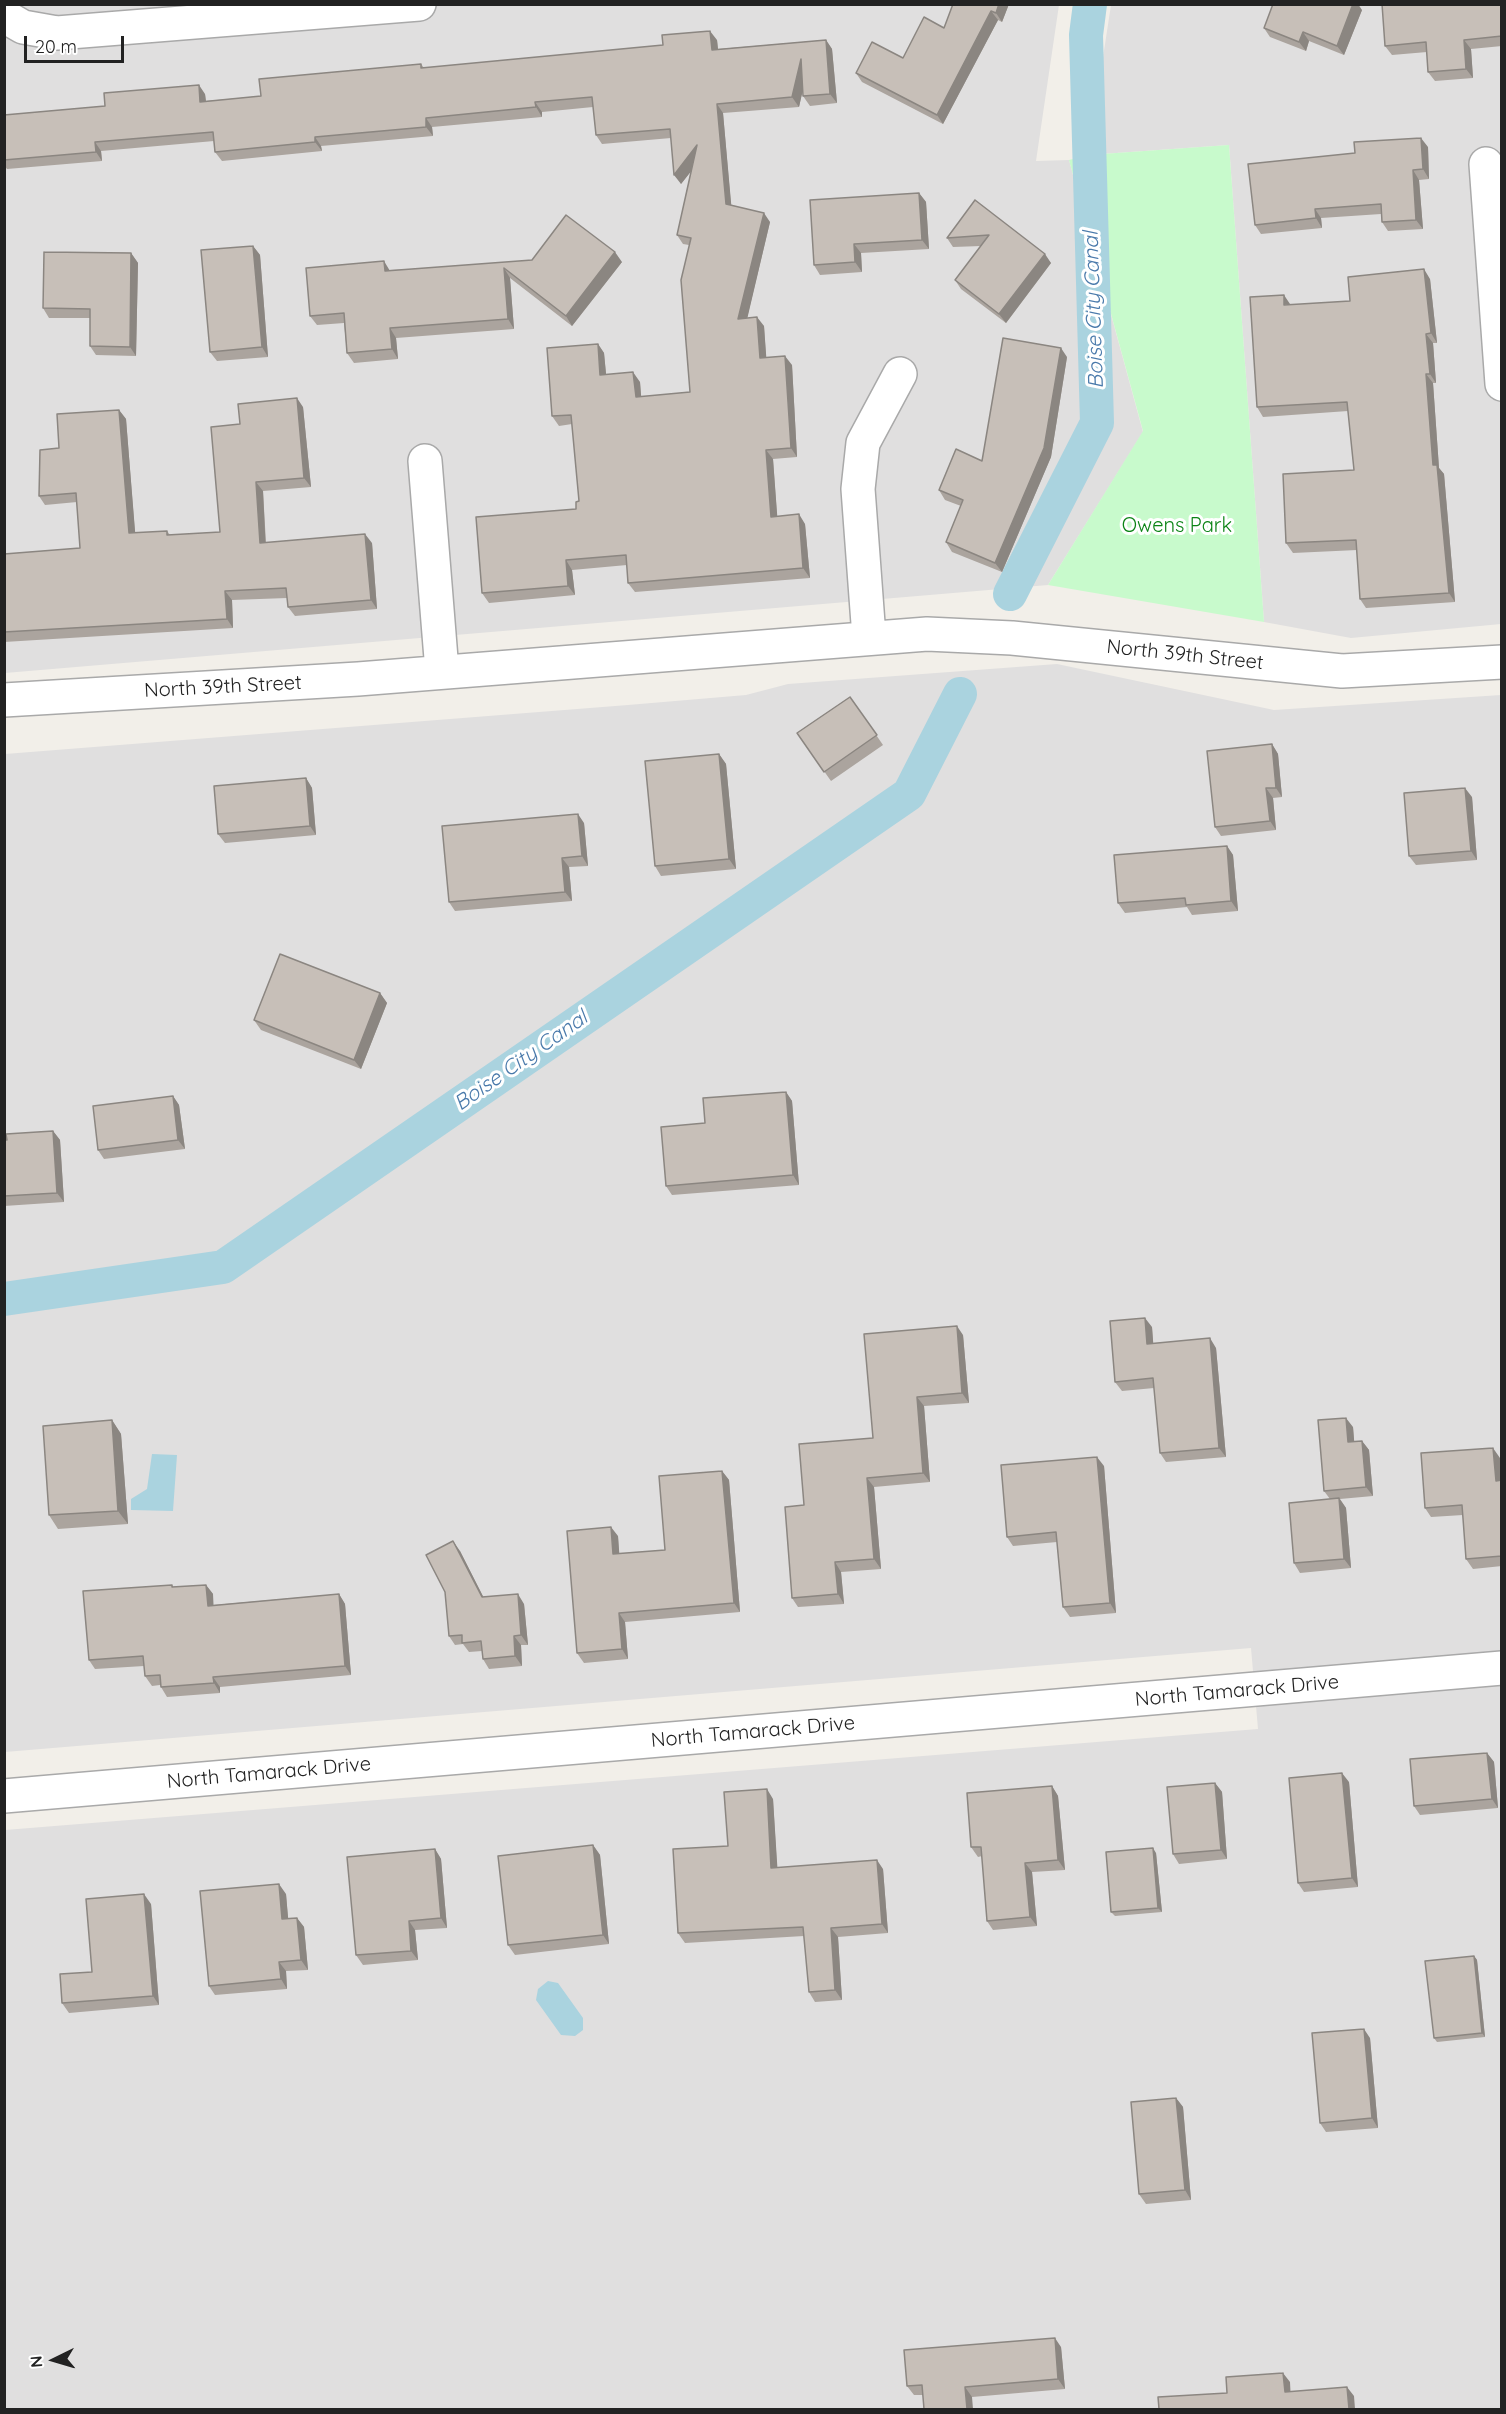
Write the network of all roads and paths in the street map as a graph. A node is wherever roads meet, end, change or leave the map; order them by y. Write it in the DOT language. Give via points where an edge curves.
graph roads {
  1 [pos="419,4"];
  2 [pos="4,16"];
  3 [pos="1486,164"];
  4 [pos="900,374"];
  5 [pos="1502,384"];
  6 [pos="426,461"];
  7 [pos="869,637"];
  8 [pos="1502,662"];
  9 [pos="442,672"];
  10 [pos="4,700"];
  11 [pos="1502,1668"];
  12 [pos="4,1796"];
  1 -- 2 [label="street" via="57,33 23,27"];
  3 -- 5 [label="street"];
  4 -- 7 [label="street" via="863,443 858,489"];
  6 -- 9 [label="street"];
  7 -- 8 [label="street, North 39th Street" via="927,634 1012,638 1342,671"];
  7 -- 9 [label="street, North 39th Street"];
  9 -- 10 [label="street, North 39th Street"];
  11 -- 12 [label="street, North Tamarack Drive"];
}
